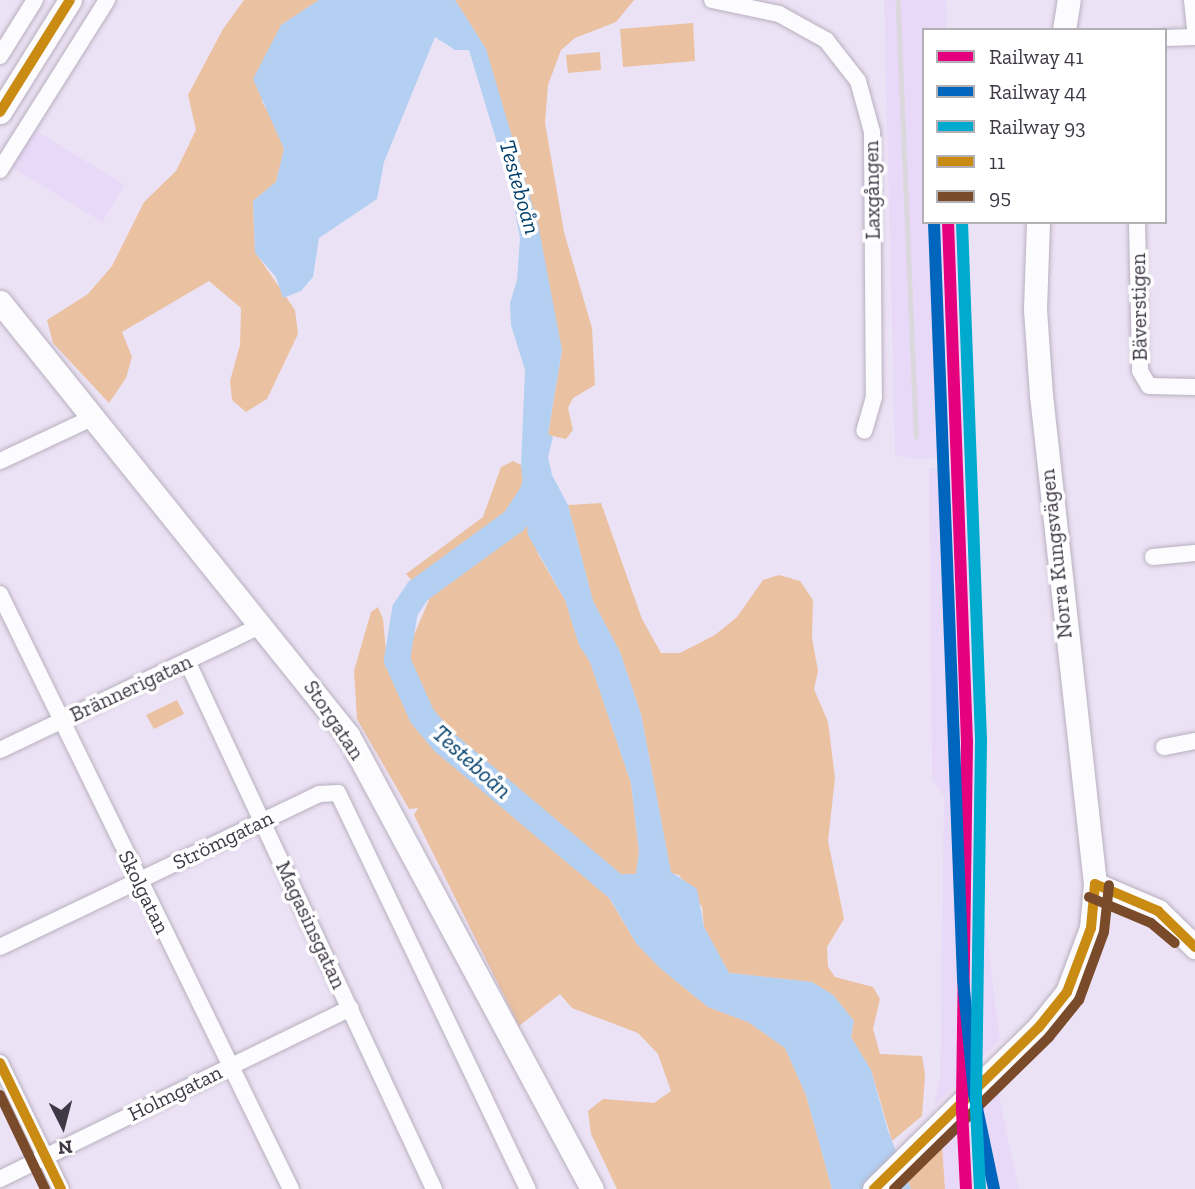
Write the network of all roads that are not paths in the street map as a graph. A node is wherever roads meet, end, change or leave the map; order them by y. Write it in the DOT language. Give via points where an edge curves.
graph roads {
  1 [pos="35,0"];
  2 [pos="70,0"];
  3 [pos="107,0"];
  4 [pos="712,0"];
  5 [pos="1069,0"];
  6 [pos="1192,0"];
  7 [pos="1064,28"];
  8 [pos="1195,29"];
  9 [pos="1195,37"];
  10 [pos="1167,38"];
  11 [pos="0,56"];
  12 [pos="0,112"];
  13 [pos="0,170"];
  14 [pos="1038,224"];
  15 [pos="1137,224"];
  16 [pos="0,302"];
  17 [pos="1195,387"];
  18 [pos="94,417"];
  19 [pos="864,431"];
  20 [pos="0,461"];
  21 [pos="1195,553"];
  22 [pos="1153,557"];
  23 [pos="0,594"];
  24 [pos="262,625"];
  25 [pos="187,662"];
  26 [pos="62,721"];
  27 [pos="1195,741"];
  28 [pos="1164,747"];
  29 [pos="0,750"];
  30 [pos="262,821"];
  31 [pos="139,881"];
  32 [pos="1095,884"];
  33 [pos="1191,935"];
  34 [pos="0,947"];
  35 [pos="350,1008"];
  36 [pos="0,1063"];
  37 [pos="229,1067"];
  38 [pos="45,1157"];
  39 [pos="0,1178"];
  40 [pos="61,1189"];
  41 [pos="291,1189"];
  42 [pos="434,1189"];
  43 [pos="528,1189"];
  44 [pos="592,1189"];
  45 [pos="874,1189"];
  1 -- 11 [label="street"];
  2 -- 12 [label="street"];
  3 -- 13 [label="street"];
  4 -- 19 [label="street, Laxgången" via="779,14 826,40 858,81 872,132 874,397"];
  5 -- 7 [label="street"];
  6 -- 8 [label="street"];
  9 -- 10 [label="street"];
  14 -- 32 [label="street, Norra Kungsvägen" via="1035,309 1041,395"];
  15 -- 17 [label="street, Bäverstigen" via="1140,371 1149,386"];
  16 -- 18 [label="street, Storgatan"];
  18 -- 20 [label="street"];
  18 -- 24 [label="street, Storgatan"];
  21 -- 22 [label="street"];
  23 -- 26 [label="street, Skolgatan"];
  24 -- 25 [label="street, Brännerigatan"];
  24 -- 44 [label="street, Storgatan" via="348,735"];
  25 -- 26 [label="street, Brännerigatan"];
  25 -- 30 [label="street, Magasinsgatan"];
  26 -- 29 [label="street, Brännerigatan"];
  26 -- 31 [label="street, Skolgatan"];
  27 -- 28 [label="street"];
  30 -- 31 [label="street, Strömgatan"];
  30 -- 35 [label="street, Magasinsgatan"];
  30 -- 43 [label="street, Strömgatan" via="334,791 345,800"];
  31 -- 34 [label="street, Strömgatan"];
  31 -- 37 [label="street, Skolgatan"];
  32 -- 33 [label="street" via="1158,911"];
  32 -- 45 [label="street, Norra Kungsvägen" via="1091,928 1067,992 1039,1027"];
  35 -- 37 [label="street, Holmgatan"];
  35 -- 42 [label="street, Magasinsgatan"];
  36 -- 38 [label="street"];
  37 -- 38 [label="street, Holmgatan"];
  37 -- 41 [label="street, Skolgatan"];
  38 -- 39 [label="street, Holmgatan"];
  38 -- 40 [label="street"];
}
